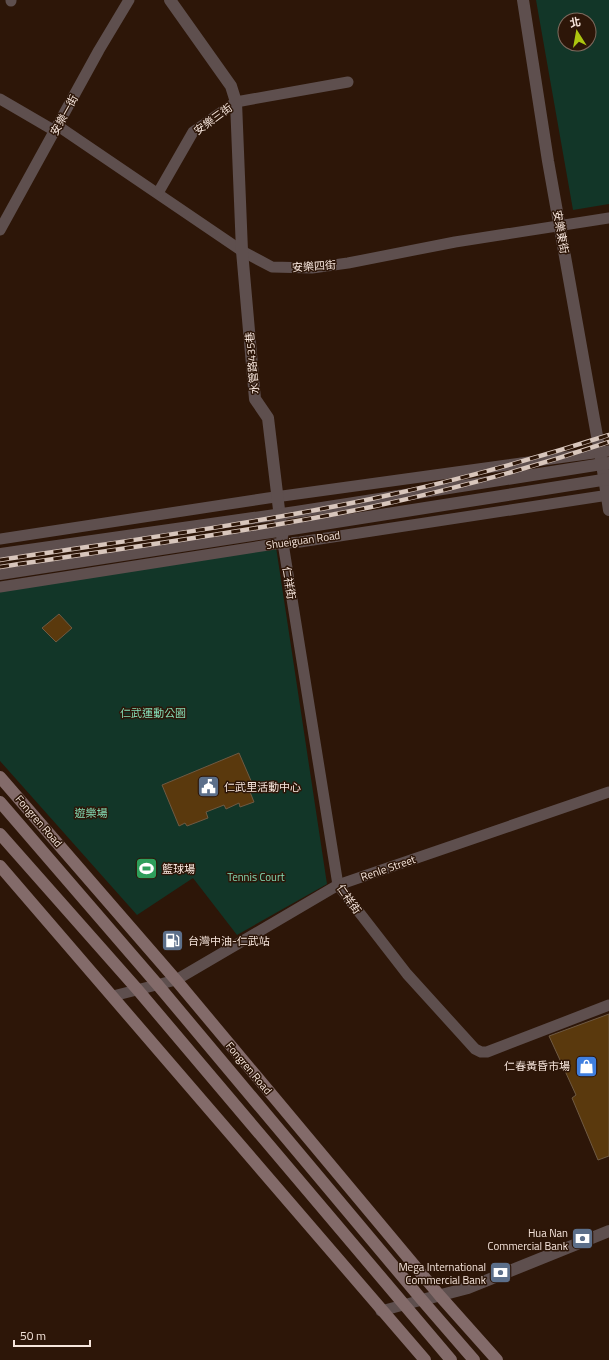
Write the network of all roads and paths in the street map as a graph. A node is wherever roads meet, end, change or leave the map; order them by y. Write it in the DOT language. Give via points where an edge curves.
graph roads {
  1 [pos="129,0"];
  2 [pos="170,0"];
  3 [pos="522,0"];
  4 [pos="348,82"];
  5 [pos="0,99"];
  6 [pos="236,102"];
  7 [pos="57,129"];
  8 [pos="158,193"];
  9 [pos="609,218"];
  10 [pos="560,226"];
  11 [pos="0,230"];
  12 [pos="242,251"];
  13 [pos="605,458"];
  14 [pos="607,479"];
  15 [pos="608,495"];
  16 [pos="276,497"];
  17 [pos="609,510"];
  18 [pos="278,514"];
  19 [pos="281,531"];
  20 [pos="0,539"];
  21 [pos="283,543"];
  22 [pos="0,554"];
  23 [pos="0,574"];
  24 [pos="0,587"];
  25 [pos="0,777"];
  26 [pos="609,792"];
  27 [pos="0,802"];
  28 [pos="0,834"];
  29 [pos="2,871"];
  30 [pos="338,886"];
  31 [pos="176,980"];
  32 [pos="157,984"];
  33 [pos="137,989"];
  34 [pos="113,996"];
  35 [pos="609,1005"];
  36 [pos="609,1231"];
  37 [pos="440,1296"];
  38 [pos="422,1300"];
  39 [pos="403,1305"];
  40 [pos="381,1311"];
  41 [pos="425,1360"];
  42 [pos="451,1360"];
  43 [pos="474,1360"];
  44 [pos="497,1360"];
  1 -- 7 [label="street, 安樂一街"];
  2 -- 6 [label="street, 水管路435巷" via="231,86"];
  3 -- 10 [label="street, 安樂東街"];
  4 -- 6 [label="street, 安樂三街"];
  5 -- 7 [label="street, 安樂四街"];
  6 -- 8 [label="street, 安樂三街" via="193,132"];
  6 -- 12 [label="street, 水管路435巷"];
  7 -- 8 [label="street, 安樂四街"];
  7 -- 11 [label="street, 安樂一街"];
  8 -- 12 [label="street, 安樂四街"];
  9 -- 10 [label="street, 安樂四街"];
  10 -- 12 [label="street, 安樂四街" via="312,268 272,267"];
  10 -- 13 [label="street, 安樂東街"];
  12 -- 16 [label="street, 水管路435巷" via="255,399 268,418"];
  13 -- 14 [label="street, 安樂東街"];
  13 -- 16 [label="street"];
  13 -- 18 [label="street"];
  14 -- 15 [label="street, 安樂東街"];
  14 -- 19 [label="street, Shueiguan Road"];
  15 -- 17 [label="street, 安樂東街"];
  15 -- 21 [label="street, Shueiguan Road"];
  16 -- 18 [label="street, 水管路435巷"];
  16 -- 20 [label="street"];
  18 -- 19 [label="street, 水管路435巷"];
  18 -- 22 [label="street"];
  19 -- 21 [label="street, 水管路435巷"];
  19 -- 23 [label="street, Shueiguan Road"];
  21 -- 24 [label="street, Shueiguan Road"];
  21 -- 30 [label="street, 仁祥街"];
  25 -- 31 [label="main road, Fongren Road"];
  26 -- 30 [label="street, Renle Street"];
  27 -- 32 [label="main road, Fongren Road"];
  28 -- 33 [label="main road"];
  29 -- 34 [label="main road"];
  30 -- 31 [label="street, Renle Street"];
  30 -- 35 [label="street, 仁祥街" via="407,974 480,1052 487,1052"];
  31 -- 32 [label="street, Renle Street"];
  31 -- 37 [label="main road, Fongren Road"];
  32 -- 33 [label="street, Renle Street"];
  32 -- 38 [label="main road, Fongren Road"];
  33 -- 34 [label="street, Renle Street"];
  33 -- 39 [label="main road"];
  34 -- 40 [label="main road"];
  36 -- 37 [label="street" via="468,1288"];
  37 -- 38 [label="street"];
  37 -- 44 [label="main road, Fongren Road"];
  38 -- 39 [label="street"];
  38 -- 43 [label="main road, Fongren Road"];
  39 -- 40 [label="street"];
  39 -- 42 [label="main road"];
  40 -- 41 [label="main road"];
}
